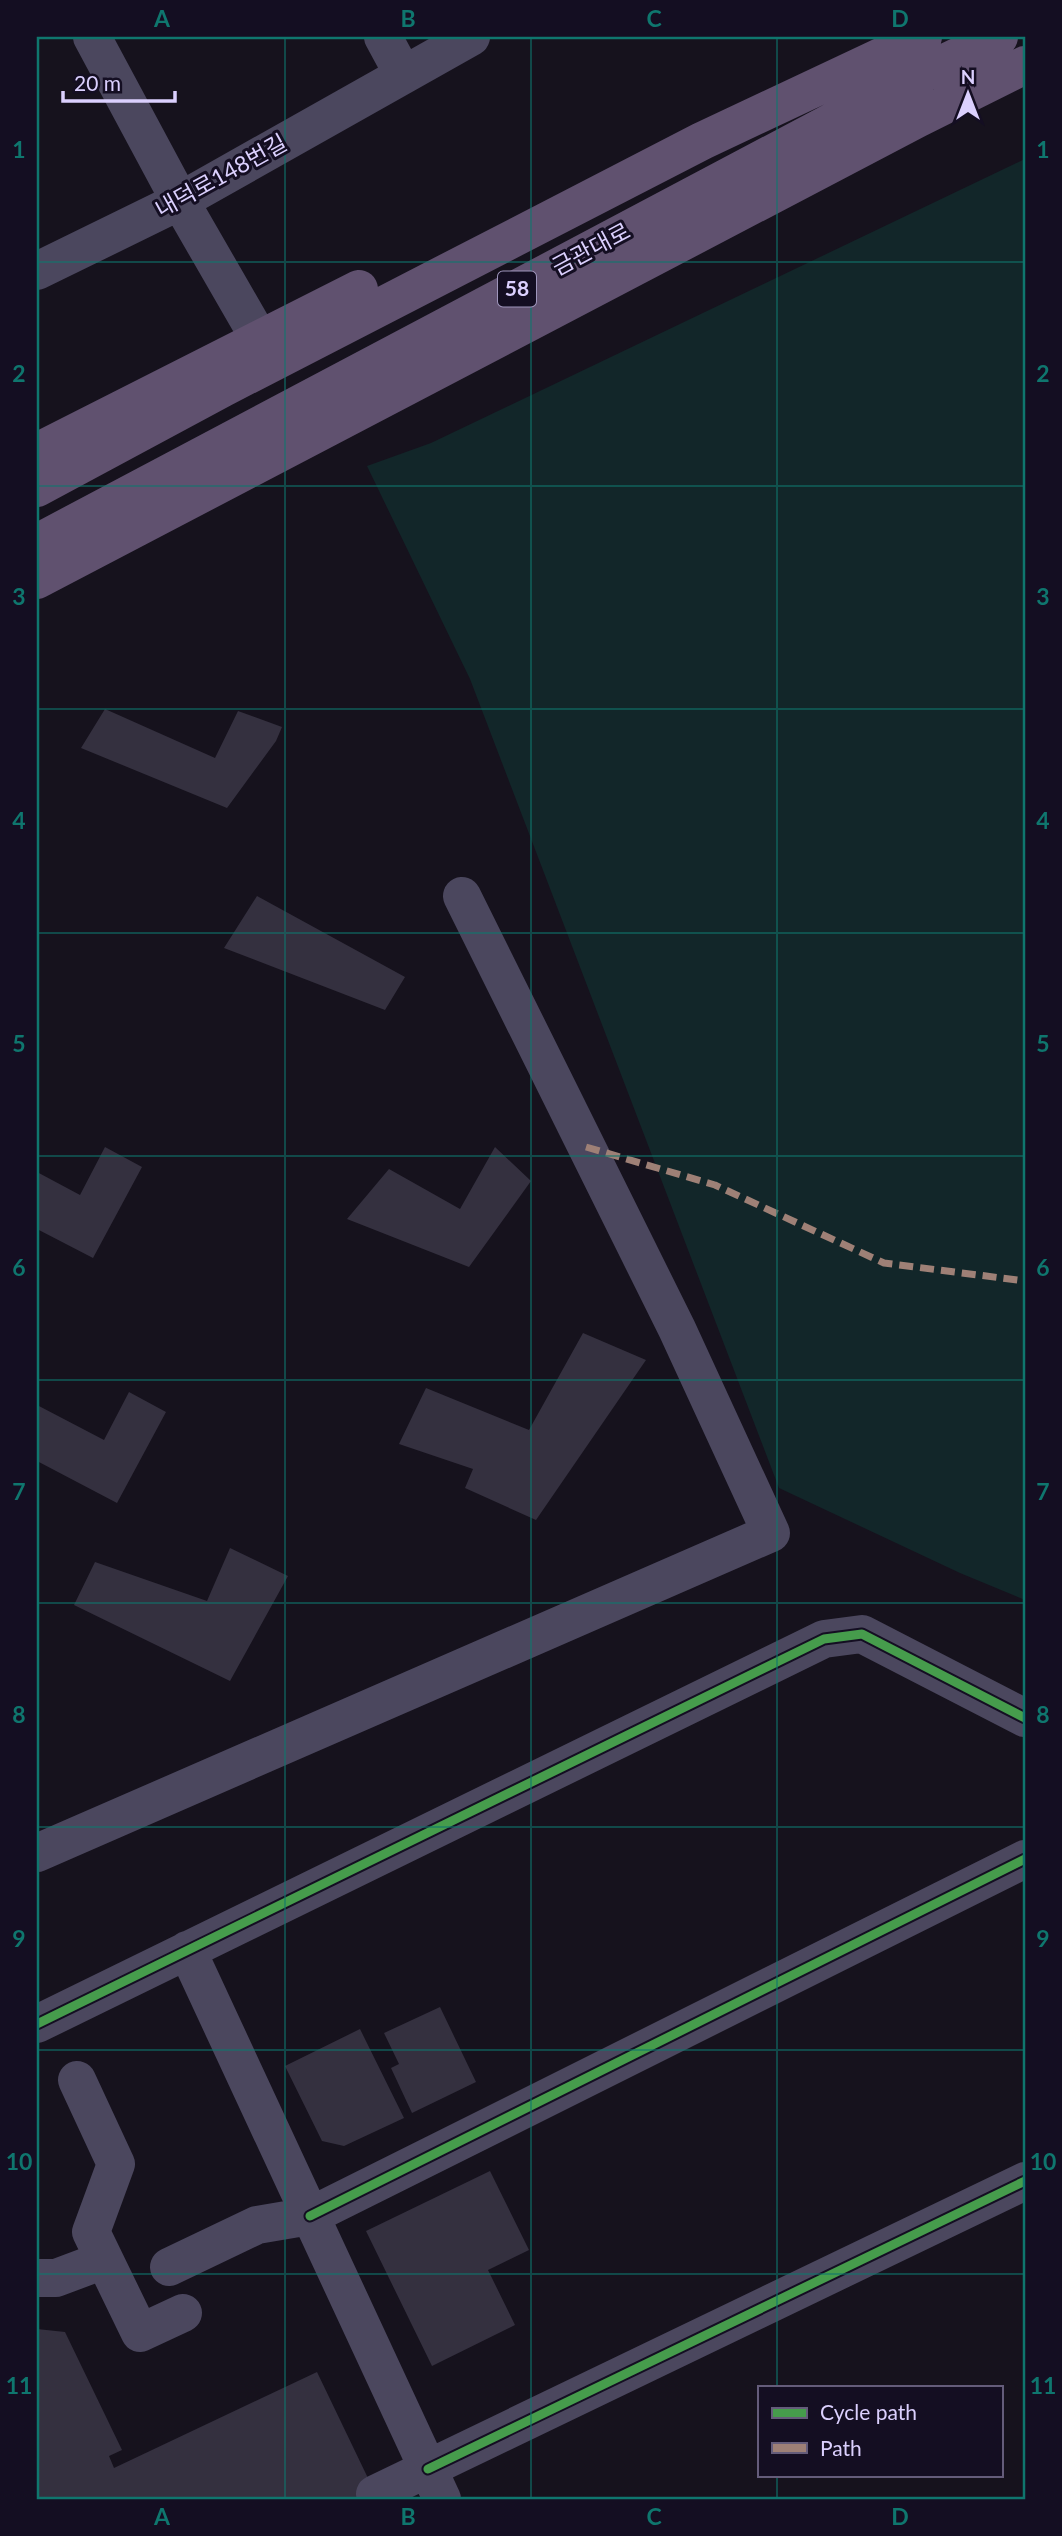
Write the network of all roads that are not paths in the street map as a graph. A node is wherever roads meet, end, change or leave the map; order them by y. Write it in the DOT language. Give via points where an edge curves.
graph roads {
  1 [pos="92,37"];
  2 [pos="383,37"];
  3 [pos="471,37"];
  4 [pos="923,37"];
  5 [pos="999,37"];
  6 [pos="1025,65"];
  7 [pos="402,74"];
  8 [pos="180,201"];
  9 [pos="37,271"];
  10 [pos="260,338"];
  11 [pos="37,452"];
  12 [pos="37,488"];
  13 [pos="37,542"];
  14 [pos="37,580"];
  15 [pos="462,896"];
  16 [pos="1025,1718"];
  17 [pos="37,1853"];
  18 [pos="1025,1859"];
  19 [pos="187,1950"];
  20 [pos="37,2024"];
  21 [pos="77,2080"];
  22 [pos="1025,2180"];
  23 [pos="310,2216"];
  24 [pos="104,2260"];
  25 [pos="169,2267"];
  26 [pos="37,2278"];
  27 [pos="183,2313"];
  28 [pos="435,2484"];
  29 [pos="376,2494"];
  1 -- 8 [label="street"];
  2 -- 7 [label="street"];
  3 -- 7 [label="street, 내덕로148번길"];
  4 -- 10 [label="main road" via="681,128"];
  4 -- 12 [label="main road, 금관대로 / 58" via="702,141"];
  5 -- 13 [label="main road, 금관대로 / 58"];
  6 -- 14 [label="main road"];
  7 -- 8 [label="street, 내덕로148번길"];
  8 -- 9 [label="street, 내덕로148번길"];
  8 -- 10 [label="street"];
  10 -- 11 [label="main road"];
  15 -- 17 [label="street" via="677,1329 771,1533"];
  16 -- 19 [label="street" via="862,1633 824,1639"];
  18 -- 23 [label="street"];
  19 -- 20 [label="street"];
  19 -- 23 [label="street"];
  21 -- 24 [label="street" via="116,2164 91,2232"];
  22 -- 28 [label="street"];
  23 -- 25 [label="street" via="257,2225"];
  23 -- 28 [label="street"];
  24 -- 26 [label="street" via="56,2278"];
  24 -- 27 [label="street" via="140,2333"];
  28 -- 29 [label="street"];
}
